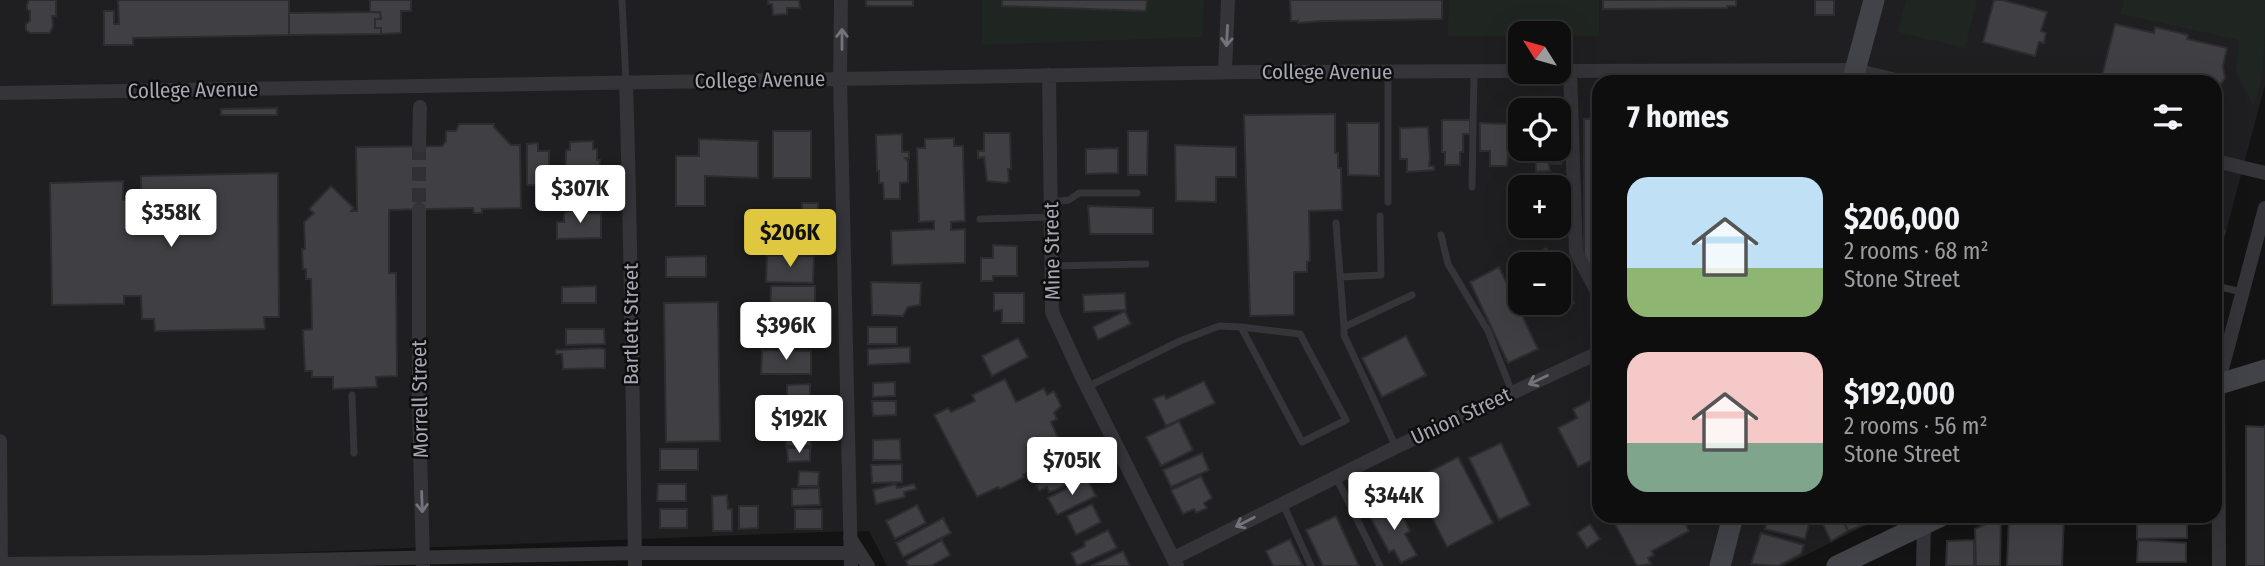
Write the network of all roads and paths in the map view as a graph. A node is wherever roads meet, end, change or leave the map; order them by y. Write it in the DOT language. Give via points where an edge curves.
graph roads {
  1 [pos="622,0"];
  2 [pos="841,0"];
  3 [pos="1228,0"];
  4 [pos="1874,0"];
  5 [pos="1508,71"];
  6 [pos="1572,71"];
  7 [pos="1225,72"];
  8 [pos="1474,72"];
  9 [pos="1388,73"];
  10 [pos="1049,75"];
  11 [pos="1796,75"];
  12 [pos="1854,75"];
  13 [pos="840,79"];
  14 [pos="626,82"];
  15 [pos="1566,84"];
  16 [pos="0,93"];
  17 [pos="419,107"];
  18 [pos="419,146"];
  19 [pos="2222,162"];
  20 [pos="2265,173"];
  21 [pos="1472,187"];
  22 [pos="1137,193"];
  23 [pos="1051,202"];
  24 [pos="1388,202"];
  25 [pos="2265,208"];
  26 [pos="419,209"];
  27 [pos="1380,216"];
  28 [pos="1051,217"];
  29 [pos="980,219"];
  30 [pos="1336,223"];
  31 [pos="1441,235"];
  32 [pos="1146,264"];
  33 [pos="1052,265"];
  34 [pos="1340,277"];
  35 [pos="1592,282"];
  36 [pos="2222,287"];
  37 [pos="2242,292"];
  38 [pos="1412,295"];
  39 [pos="1241,327"];
  40 [pos="1345,327"];
  41 [pos="1592,356"];
  42 [pos="2222,366"];
  43 [pos="2265,370"];
  44 [pos="2222,383"];
  45 [pos="1087,387"];
  46 [pos="1512,392"];
  47 [pos="352,395"];
  48 [pos="0,441"];
  49 [pos="1396,446"];
  50 [pos="354,453"];
  51 [pos="1336,476"];
  52 [pos="1282,503"];
  53 [pos="1731,523"];
  54 [pos="1927,523"];
  55 [pos="1932,523"];
  56 [pos="2219,523"];
  57 [pos="850,537"];
  58 [pos="635,559"];
  59 [pos="850,559"];
  60 [pos="423,562"];
  61 [pos="1176,562"];
  62 [pos="212,564"];
  63 [pos="1,565"];
  64 [pos="868,566"];
  65 [pos="1311,566"];
  66 [pos="1380,566"];
  67 [pos="1720,566"];
  68 [pos="1837,566"];
  69 [pos="1923,566"];
  70 [pos="2219,566"];
  1 -- 14 [label="lane"];
  13 -- 2 [label="street, one-way"];
  3 -- 7 [label="street, one-way"];
  4 -- 12 [label="street"];
  5 -- 8 [label="street, College Avenue"];
  6 -- 11 [label="street"];
  7 -- 9 [label="street, College Avenue"];
  7 -- 10 [label="street, College Avenue"];
  8 -- 9 [label="street, College Avenue"];
  8 -- 21 [label="lane"];
  9 -- 24 [label="lane"];
  10 -- 13 [label="street, College Avenue"];
  10 -- 23 [label="street, Mine Street"];
  13 -- 14 [label="street, College Avenue"];
  13 -- 57 [label="street"];
  14 -- 16 [label="street, College Avenue"];
  14 -- 58 [label="street, Bartlett Street"];
  15 -- 35 [label="street" via="1576,252"];
  17 -- 18 [label="street"];
  19 -- 20 [label="street"];
  22 -- 23 [label="lane" via="1079,193 1069,200"];
  23 -- 28 [label="street, Mine Street"];
  25 -- 37 [label="street"];
  26 -- 60 [label="street, Morrell Street, one-way"];
  27 -- 34 [label="lane" via="1381,275"];
  28 -- 29 [label="lane"];
  28 -- 33 [label="street, Mine Street"];
  30 -- 34 [label="lane"];
  31 -- 46 [label="lane" via="1448,264 1488,331"];
  32 -- 33 [label="lane"];
  33 -- 45 [label="street, Mine Street" via="1052,313"];
  34 -- 40 [label="lane"];
  36 -- 37 [label="lane"];
  37 -- 42 [label="street"];
  38 -- 40 [label="lane"];
  39 -- 39 [label="lane" via="1300,334 1346,420 1303,442"];
  39 -- 45 [label="lane" via="1219,326 1180,341"];
  40 -- 49 [label="lane" via="1344,335"];
  41 -- 46 [label="street, Union Street, one-way"];
  43 -- 44 [label="street"];
  45 -- 61 [label="street, Mine Street"];
  46 -- 49 [label="street, Union Street"];
  47 -- 50 [label="lane"];
  48 -- 63 [label="street"];
  49 -- 51 [label="street, Union Street"];
  51 -- 52 [label="street, Union Street"];
  51 -- 66 [label="lane"];
  52 -- 61 [label="street, Union Street, one-way"];
  52 -- 65 [label="lane"];
  53 -- 67 [label="street"];
  54 -- 68 [label="street"];
  55 -- 69 [label="street"];
  56 -- 70 [label="street"];
  57 -- 59 [label="street"];
  57 -- 64 [label="street"];
  58 -- 59 [label="street"];
  58 -- 60 [label="street"];
  60 -- 62 [label="street"];
  62 -- 63 [label="street"];
}
